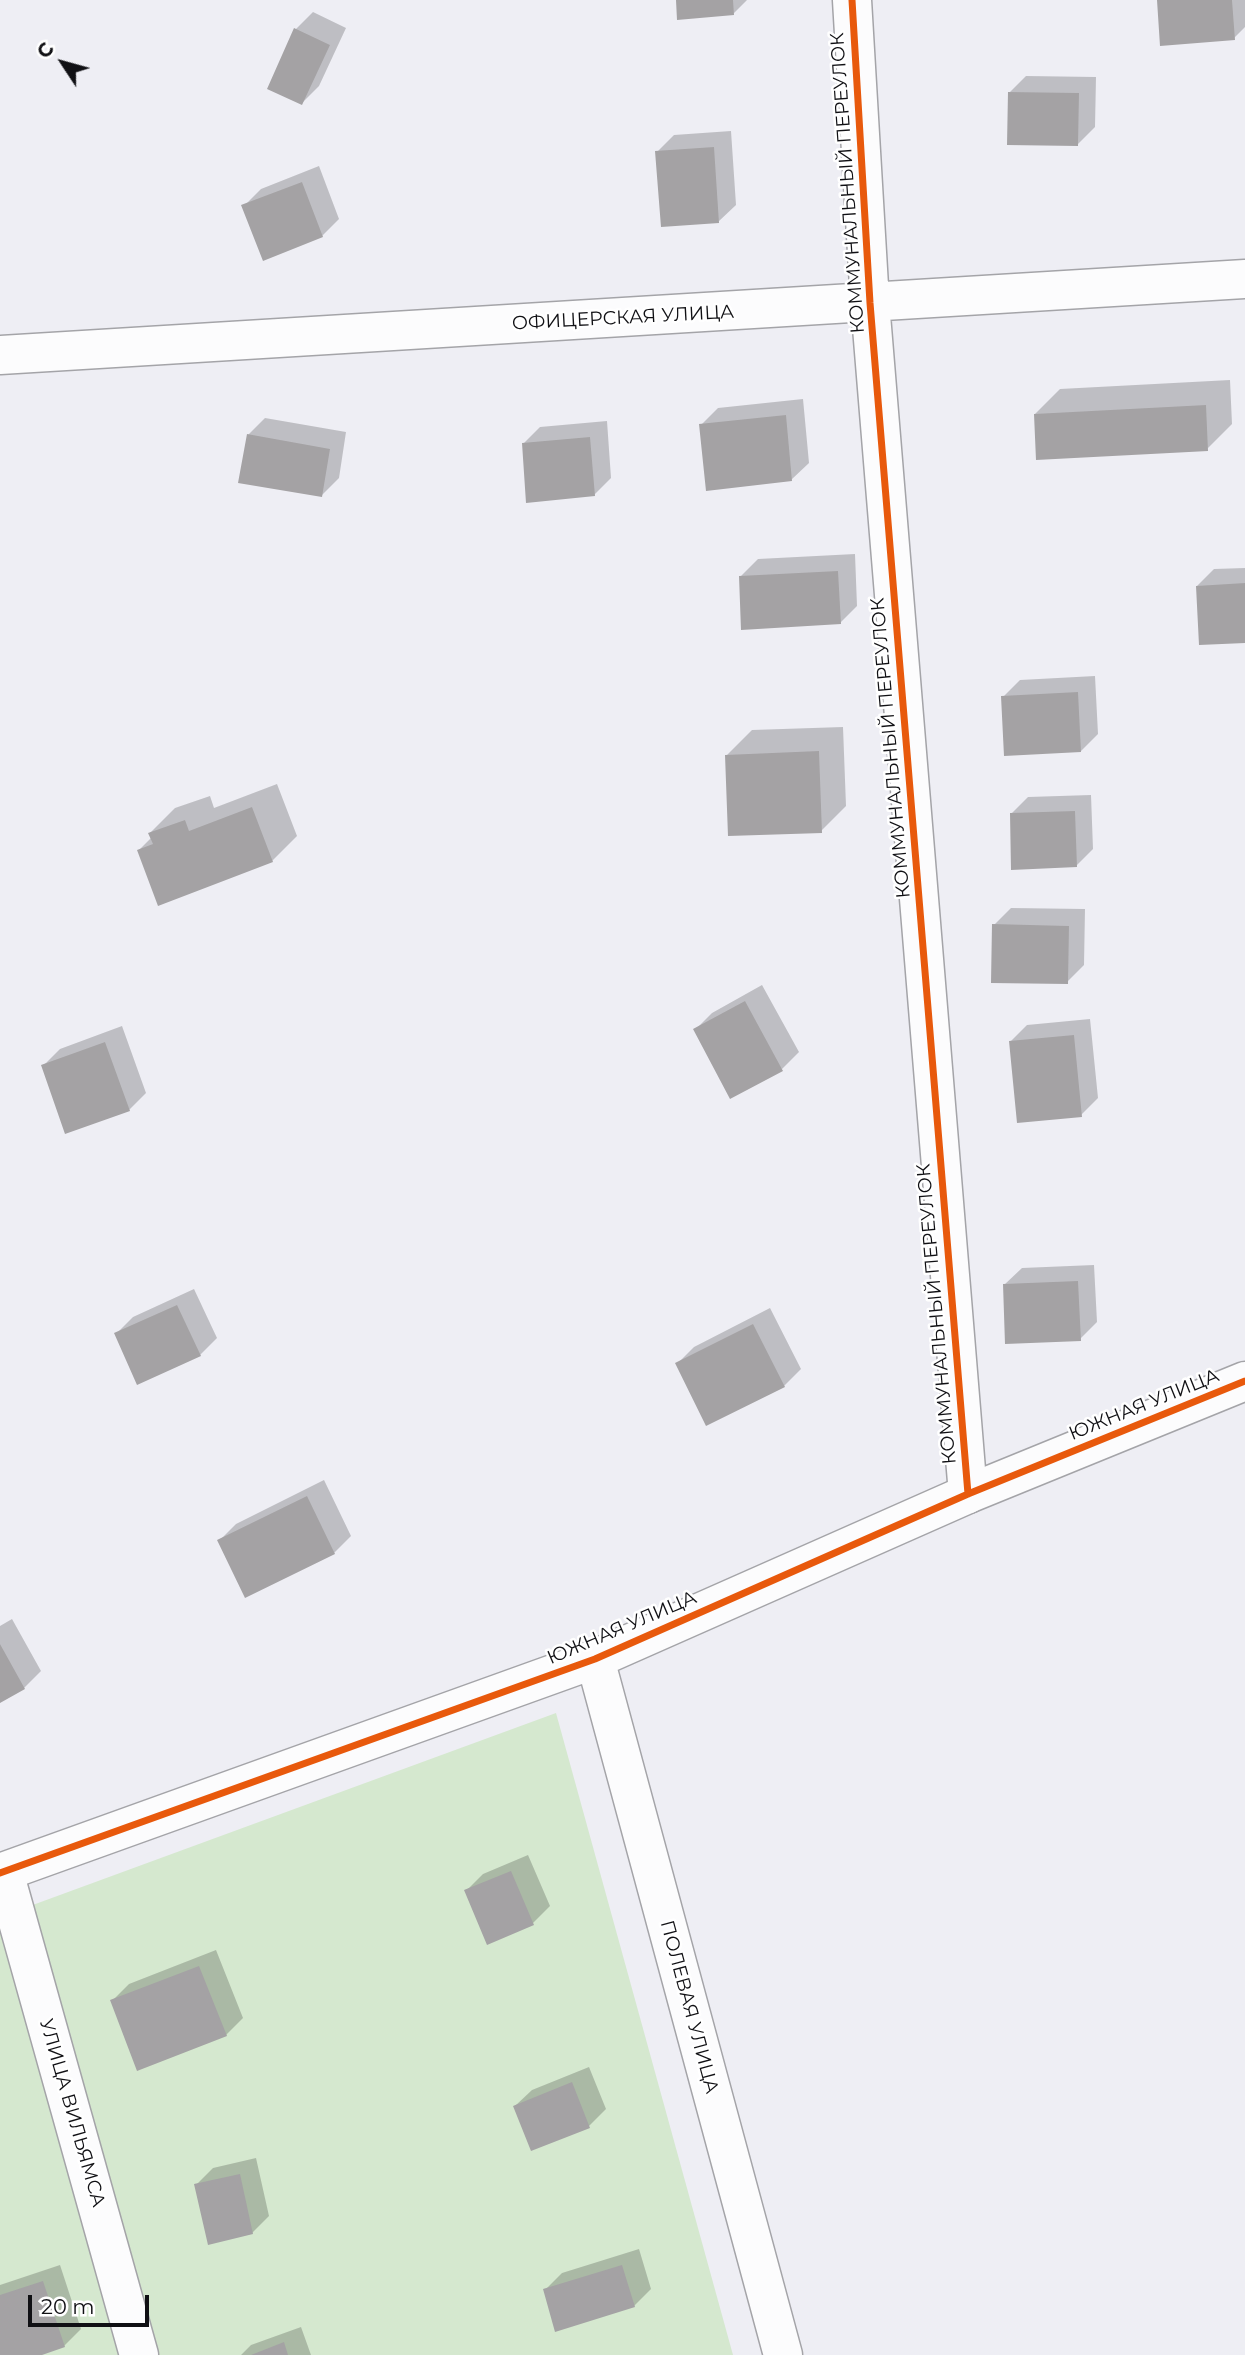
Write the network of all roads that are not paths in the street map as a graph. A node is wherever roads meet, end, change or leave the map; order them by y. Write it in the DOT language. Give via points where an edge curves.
graph roads {
  1 [pos="852,0"];
  2 [pos="1245,278"];
  3 [pos="870,303"];
  4 [pos="0,355"];
  5 [pos="1245,1381"];
  6 [pos="968,1494"];
  7 [pos="595,1660"];
  8 [pos="2,1873"];
  9 [pos="139,2355"];
  10 [pos="783,2355"];
  1 -- 3 [label="street, КОММУНАЛЬНЫЙ ПЕРЕУЛОК"];
  2 -- 3 [label="street, ОФИЦЕРСКАЯ УЛИЦА"];
  3 -- 4 [label="street, ОФИЦЕРСКАЯ УЛИЦА"];
  3 -- 6 [label="street, КОММУНАЛЬНЫЙ ПЕРЕУЛОК"];
  5 -- 6 [label="street, ЮЖНАЯ УЛИЦА"];
  6 -- 7 [label="street, ЮЖНАЯ УЛИЦА"];
  7 -- 8 [label="street, ЮЖНАЯ УЛИЦА"];
  7 -- 10 [label="street, ПОЛЕВАЯ УЛИЦА"];
  8 -- 9 [label="street, УЛИЦА ВИЛЬЯМСА"];
}
